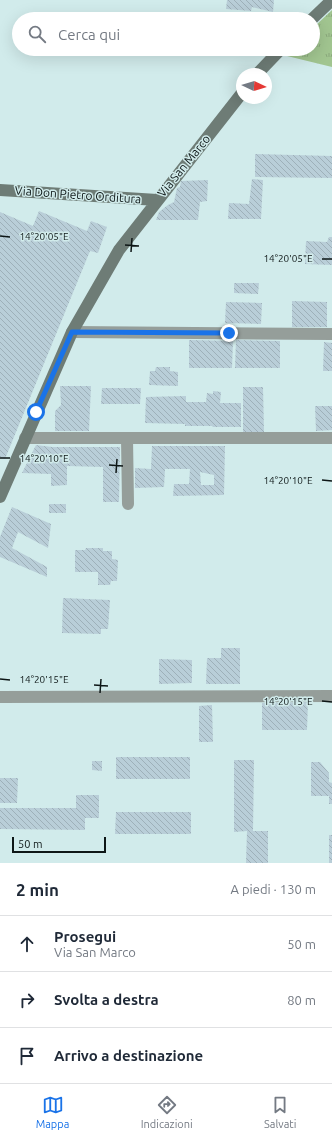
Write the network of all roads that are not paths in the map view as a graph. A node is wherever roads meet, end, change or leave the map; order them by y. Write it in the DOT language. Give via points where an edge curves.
graph roads {
  1 [pos="332,0"];
  2 [pos="319,12"];
  3 [pos="274,56"];
  4 [pos="263,68"];
  5 [pos="236,101"];
  6 [pos="0,190"];
  7 [pos="157,200"];
  8 [pos="72,332"];
  9 [pos="332,334"];
  10 [pos="25,438"];
  11 [pos="127,438"];
  12 [pos="332,438"];
  13 [pos="0,497"];
  14 [pos="128,504"];
  15 [pos="332,696"];
  16 [pos="0,697"];
  1 -- 2 [label="main road"];
  3 -- 4 [label="main road"];
  5 -- 7 [label="main road, Via San Marco"];
  6 -- 7 [label="main road, Via Don Pietro Orditura"];
  7 -- 8 [label="main road, Via San Marco" via="119,250"];
  8 -- 9 [label="street"];
  8 -- 10 [label="main road, Via San Marco"];
  10 -- 11 [label="street"];
  10 -- 13 [label="main road, Via San Marco"];
  11 -- 12 [label="street"];
  11 -- 14 [label="street"];
  15 -- 16 [label="street"];
}
